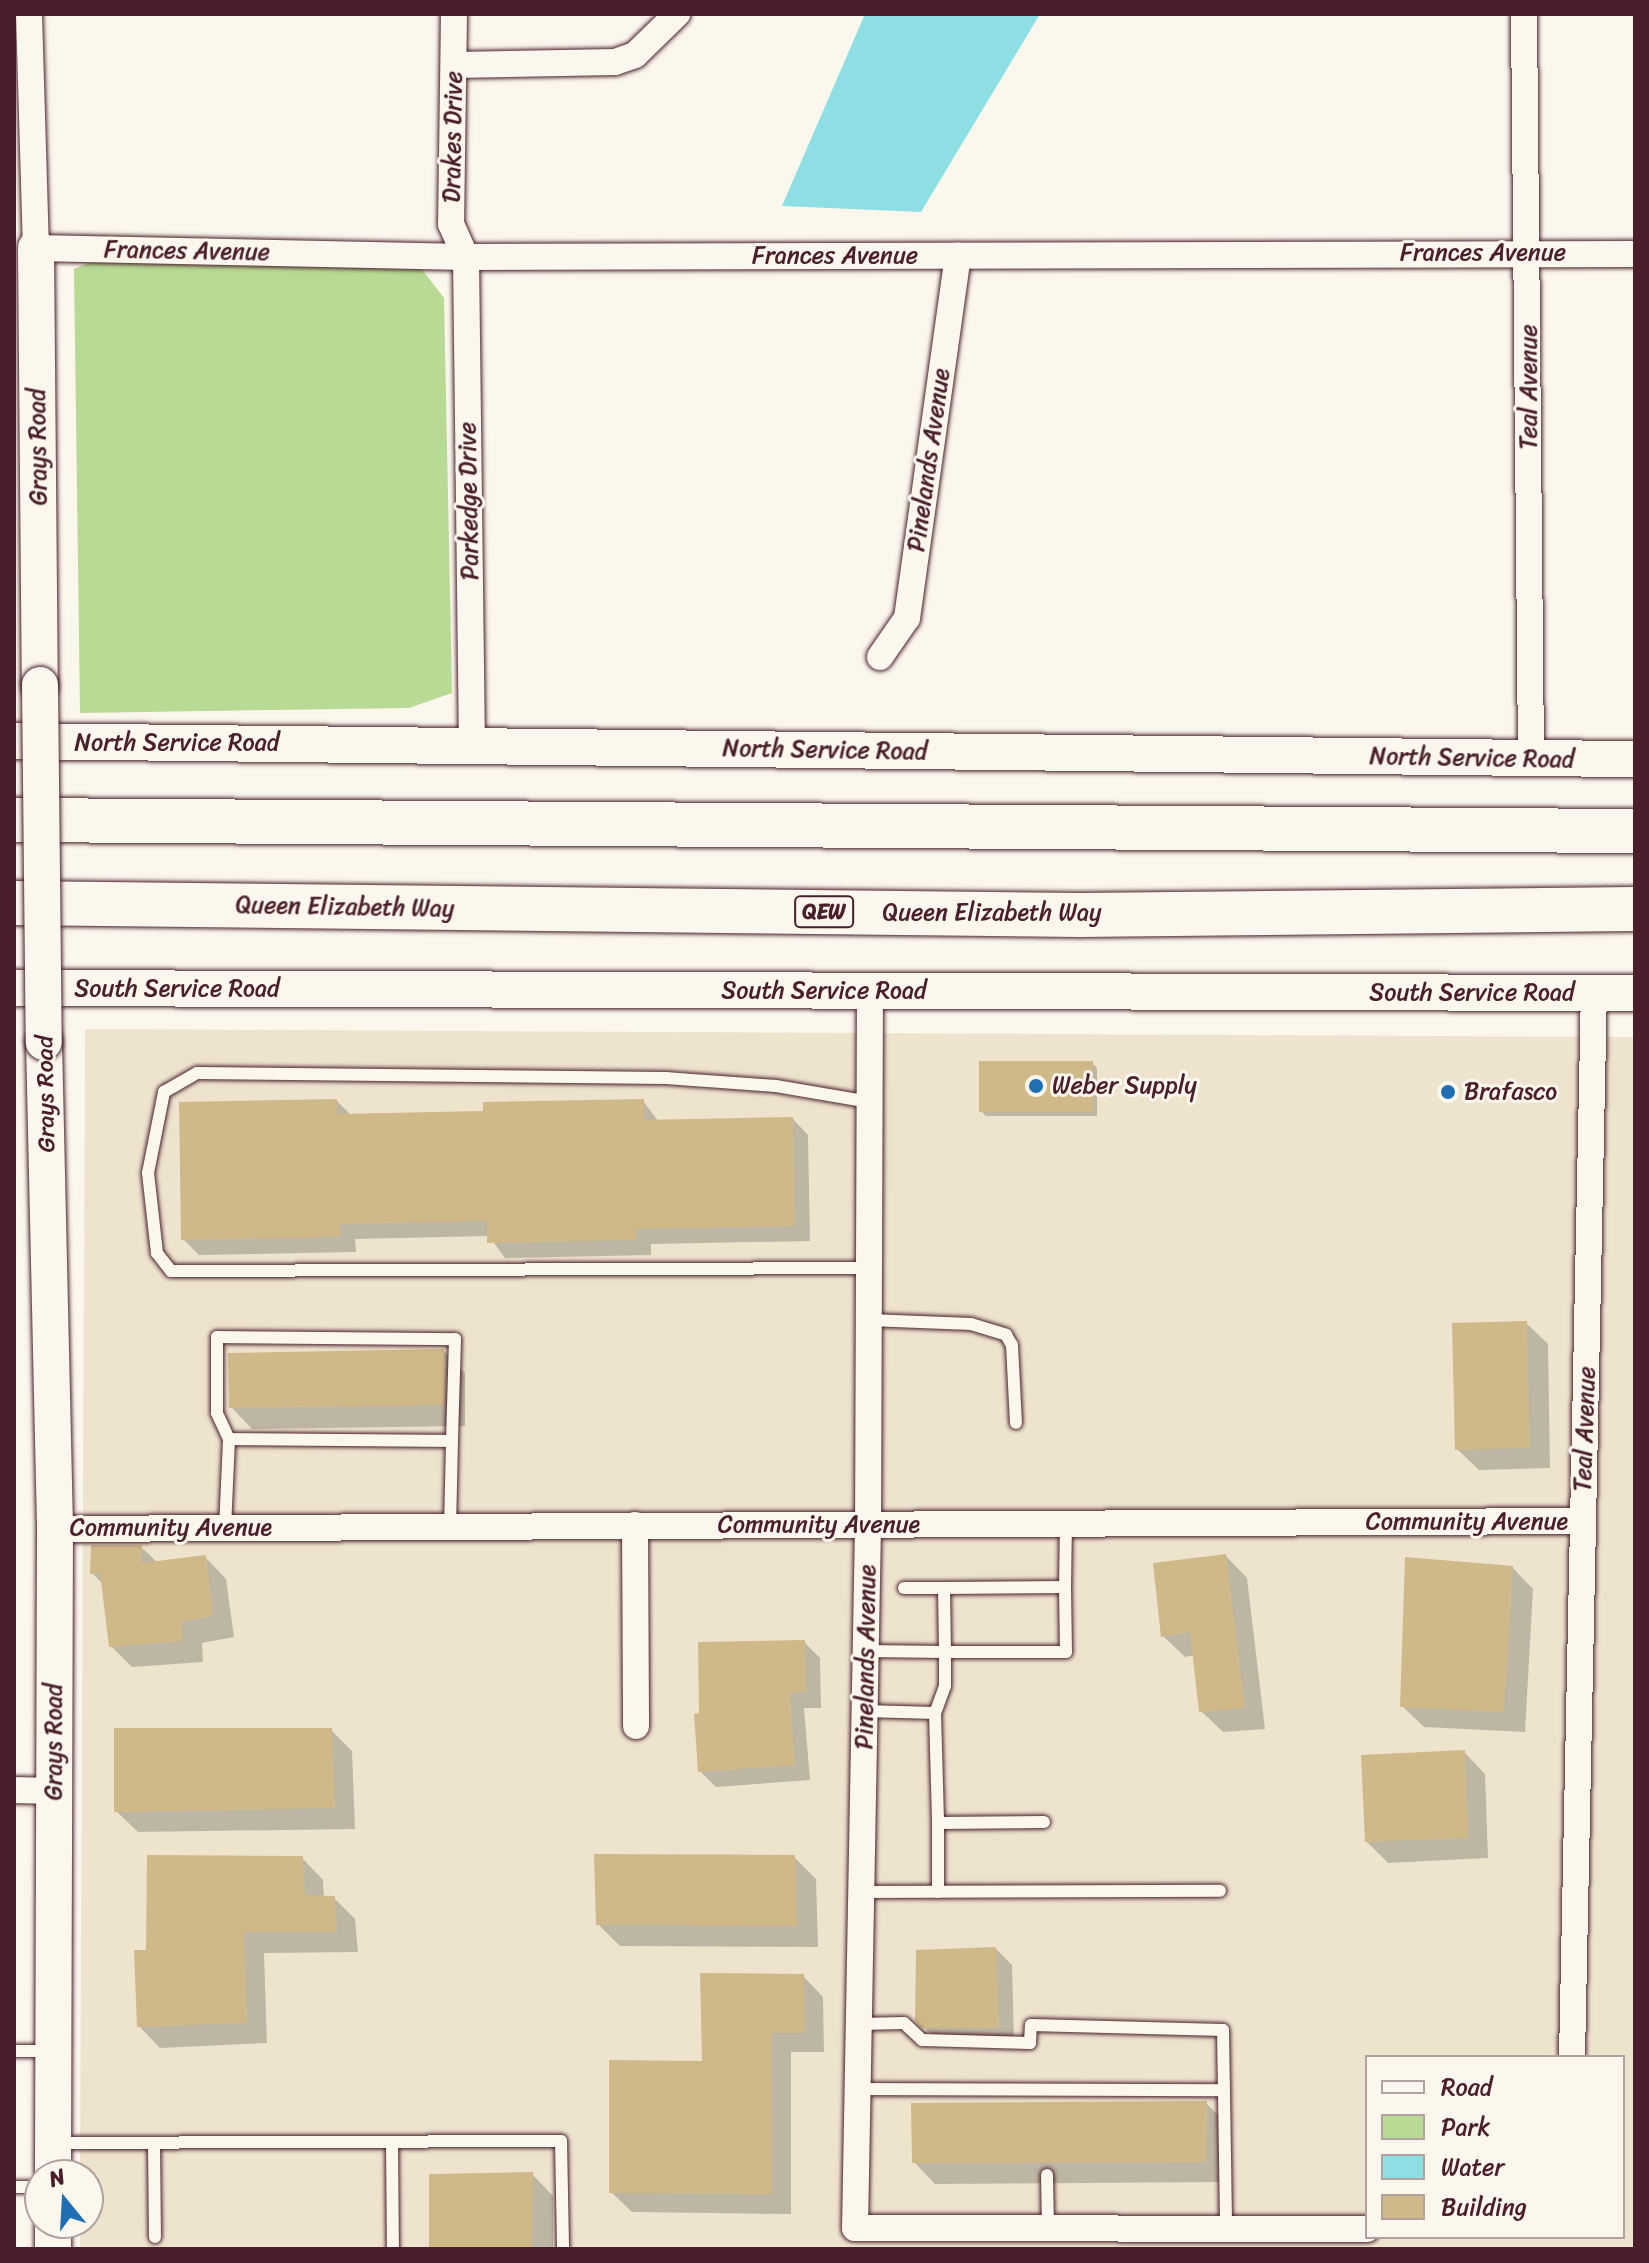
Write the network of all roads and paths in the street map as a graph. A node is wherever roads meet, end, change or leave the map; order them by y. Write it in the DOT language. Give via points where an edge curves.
graph roads {
  1 [pos="29,14"];
  2 [pos="454,14"];
  3 [pos="677,14"];
  4 [pos="1524,14"];
  5 [pos="455,65"];
  6 [pos="36,248"];
  7 [pos="1528,252"];
  8 [pos="1635,254"];
  9 [pos="958,256"];
  10 [pos="466,257"];
  11 [pos="880,657"];
  12 [pos="14,741"];
  13 [pos="472,745"];
  14 [pos="1531,759"];
  15 [pos="1635,759"];
  16 [pos="14,820"];
  17 [pos="1635,831"];
  18 [pos="14,903"];
  19 [pos="1635,909"];
  20 [pos="14,988"];
  21 [pos="870,991"];
  22 [pos="1594,993"];
  23 [pos="1635,993"];
  24 [pos="870,1102"];
  25 [pos="869,1268"];
  26 [pos="869,1320"];
  27 [pos="1016,1423"];
  28 [pos="229,1439"];
  29 [pos="452,1441"];
  30 [pos="1582,1521"];
  31 [pos="1066,1524"];
  32 [pos="635,1525"];
  33 [pos="868,1526"];
  34 [pos="450,1527"];
  35 [pos="225,1528"];
  36 [pos="55,1529"];
  37 [pos="1065,1587"];
  38 [pos="904,1588"];
  39 [pos="944,1588"];
  40 [pos="866,1651"];
  41 [pos="945,1652"];
  42 [pos="865,1711"];
  43 [pos="935,1713"];
  44 [pos="636,1726"];
  45 [pos="14,1790"];
  46 [pos="54,1791"];
  47 [pos="1044,1822"];
  48 [pos="938,1823"];
  49 [pos="1220,1891"];
  50 [pos="861,1892"];
  51 [pos="938,1892"];
  52 [pos="859,2024"];
  53 [pos="14,2051"];
  54 [pos="53,2051"];
  55 [pos="1572,2055"];
  56 [pos="858,2089"];
  57 [pos="1224,2090"];
  58 [pos="392,2142"];
  59 [pos="154,2143"];
  60 [pos="53,2159"];
  61 [pos="1047,2175"];
  62 [pos="1048,2228"];
  63 [pos="1226,2229"];
  64 [pos="1365,2229"];
  65 [pos="155,2237"];
  66 [pos="393,2249"];
  67 [pos="563,2249"];
  1 -- 6 [label="street, Grays Road"];
  2 -- 5 [label="street, Drakes Drive"];
  3 -- 5 [label="street" via="635,55 615,62"];
  4 -- 7 [label="street, Teal Avenue"];
  5 -- 10 [label="street, Drakes Drive" via="451,224"];
  6 -- 10 [label="street, Frances Avenue"];
  6 -- 36 [label="street, Grays Road, bridge"];
  7 -- 8 [label="street, Frances Avenue"];
  7 -- 9 [label="street, Frances Avenue"];
  7 -- 14 [label="street, Teal Avenue"];
  9 -- 10 [label="street, Frances Avenue"];
  9 -- 11 [label="street, Pinelands Avenue" via="907,618"];
  10 -- 13 [label="street, Parkedge Drive"];
  12 -- 13 [label="street, North Service Road"];
  13 -- 14 [label="street, North Service Road"];
  14 -- 15 [label="street, North Service Road"];
  16 -- 17 [label="highway"];
  18 -- 19 [label="highway, Queen Elizabeth Way / QEW" via="1080,915"];
  20 -- 21 [label="street, South Service Road"];
  21 -- 22 [label="street, South Service Road"];
  21 -- 24 [label="street, Pinelands Avenue"];
  22 -- 23 [label="street, South Service Road"];
  22 -- 30 [label="street, Teal Avenue"];
  24 -- 25 [label="street, Pinelands Avenue"];
  24 -- 25 [label="lane" via="776,1086 666,1078 197,1073 164,1092 148,1173 157,1253 171,1271"];
  25 -- 26 [label="street, Pinelands Avenue"];
  26 -- 27 [label="lane" via="971,1324 1006,1335 1012,1345"];
  26 -- 33 [label="street, Pinelands Avenue"];
  28 -- 29 [label="lane"];
  28 -- 29 [label="lane" via="217,1413 217,1337 455,1339"];
  28 -- 35 [label="lane"];
  29 -- 34 [label="lane"];
  30 -- 31 [label="street, Community Avenue"];
  30 -- 55 [label="street, Teal Avenue"];
  31 -- 33 [label="street, Community Avenue"];
  31 -- 37 [label="lane"];
  32 -- 33 [label="street, Community Avenue"];
  32 -- 34 [label="street, Community Avenue"];
  32 -- 44 [label="street"];
  33 -- 40 [label="street, Pinelands Avenue"];
  34 -- 35 [label="street, Community Avenue"];
  35 -- 36 [label="street, Community Avenue"];
  36 -- 46 [label="street, Grays Road"];
  37 -- 39 [label="lane"];
  37 -- 41 [label="lane" via="1066,1652"];
  38 -- 39 [label="lane"];
  39 -- 41 [label="lane"];
  40 -- 41 [label="lane"];
  40 -- 42 [label="street, Pinelands Avenue"];
  41 -- 43 [label="lane" via="945,1686"];
  42 -- 43 [label="lane"];
  42 -- 50 [label="street, Pinelands Avenue"];
  43 -- 48 [label="lane"];
  45 -- 46 [label="street"];
  46 -- 54 [label="street, Grays Road"];
  47 -- 48 [label="lane"];
  48 -- 51 [label="lane"];
  49 -- 51 [label="lane"];
  50 -- 51 [label="lane"];
  50 -- 52 [label="street, Pinelands Avenue"];
  52 -- 56 [label="street, Pinelands Avenue"];
  52 -- 57 [label="lane" via="904,2023 922,2040 1030,2043 1031,2025 1223,2030"];
  53 -- 54 [label="lane"];
  54 -- 60 [label="street, Grays Road"];
  56 -- 57 [label="lane"];
  56 -- 62 [label="street, Pinelands Avenue" via="855,2228"];
  57 -- 63 [label="lane"];
  58 -- 59 [label="lane"];
  58 -- 66 [label="lane"];
  58 -- 67 [label="lane" via="561,2141"];
  59 -- 60 [label="lane"];
  59 -- 65 [label="lane"];
  61 -- 62 [label="lane"];
  62 -- 63 [label="street"];
  63 -- 64 [label="street"];
}
